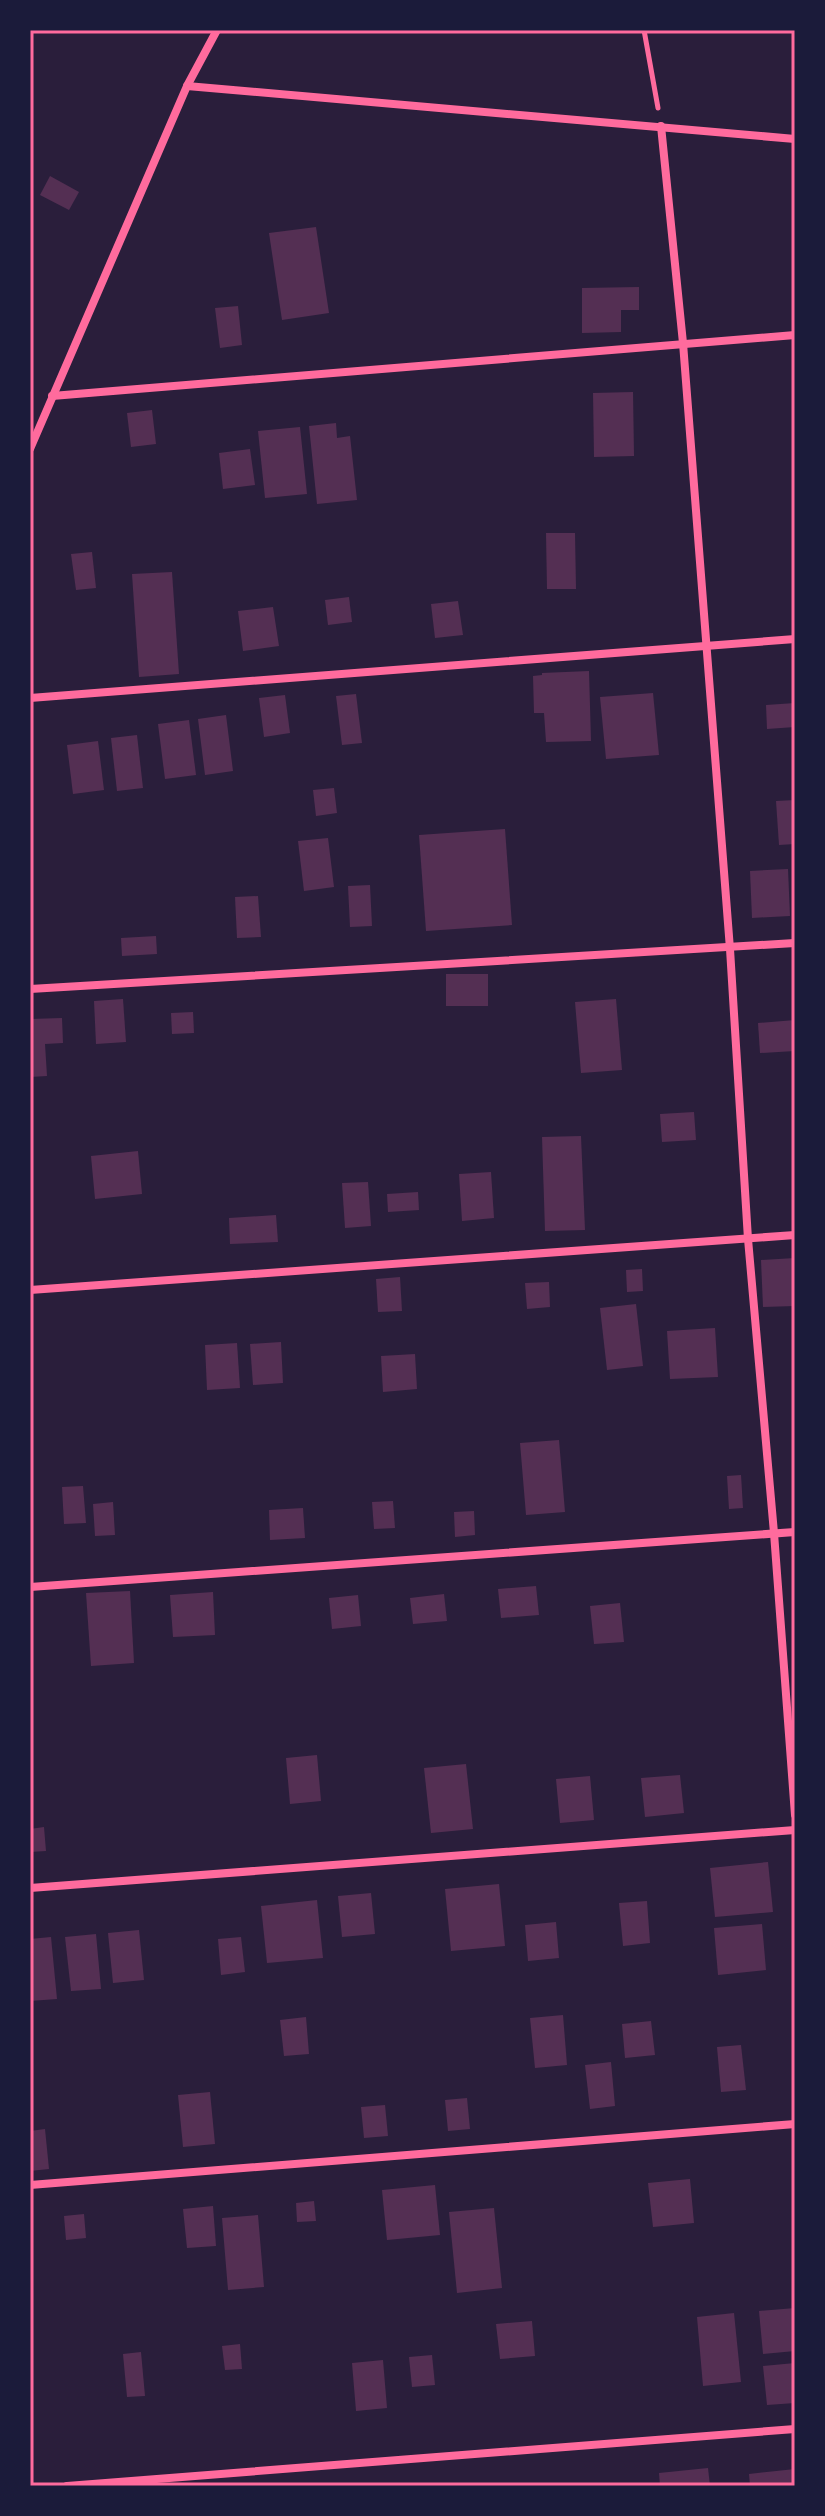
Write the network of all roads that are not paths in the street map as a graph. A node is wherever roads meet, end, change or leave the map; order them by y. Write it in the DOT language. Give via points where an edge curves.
graph roads {
  1 [pos="217,30"];
  2 [pos="187,86"];
  3 [pos="661,126"];
  4 [pos="795,139"];
  5 [pos="795,335"];
  6 [pos="683,343"];
  7 [pos="52,396"];
  8 [pos="30,449"];
  9 [pos="795,639"];
  10 [pos="705,646"];
  11 [pos="30,698"];
  12 [pos="795,943"];
  13 [pos="730,949"];
  14 [pos="30,989"];
  15 [pos="795,1235"];
  16 [pos="748,1239"];
  17 [pos="30,1290"];
  18 [pos="795,1532"];
  19 [pos="774,1533"];
  20 [pos="30,1587"];
  21 [pos="795,1815"];
  22 [pos="795,1830"];
  23 [pos="30,1888"];
  24 [pos="795,2124"];
  25 [pos="30,2185"];
  26 [pos="795,2429"];
  27 [pos="67,2486"];
  1 -- 2 [label="street"];
  2 -- 3 [label="street"];
  2 -- 7 [label="street"];
  3 -- 4 [label="street"];
  3 -- 6 [label="street"];
  5 -- 6 [label="street"];
  6 -- 7 [label="street"];
  6 -- 10 [label="street"];
  7 -- 8 [label="street"];
  9 -- 10 [label="street"];
  10 -- 11 [label="street"];
  10 -- 13 [label="street"];
  12 -- 13 [label="street"];
  13 -- 14 [label="street"];
  13 -- 16 [label="street"];
  15 -- 16 [label="street"];
  16 -- 17 [label="street"];
  16 -- 19 [label="street"];
  18 -- 19 [label="street"];
  19 -- 20 [label="street"];
  19 -- 21 [label="street"];
  22 -- 23 [label="street"];
  24 -- 25 [label="street"];
  26 -- 27 [label="street"];
}
